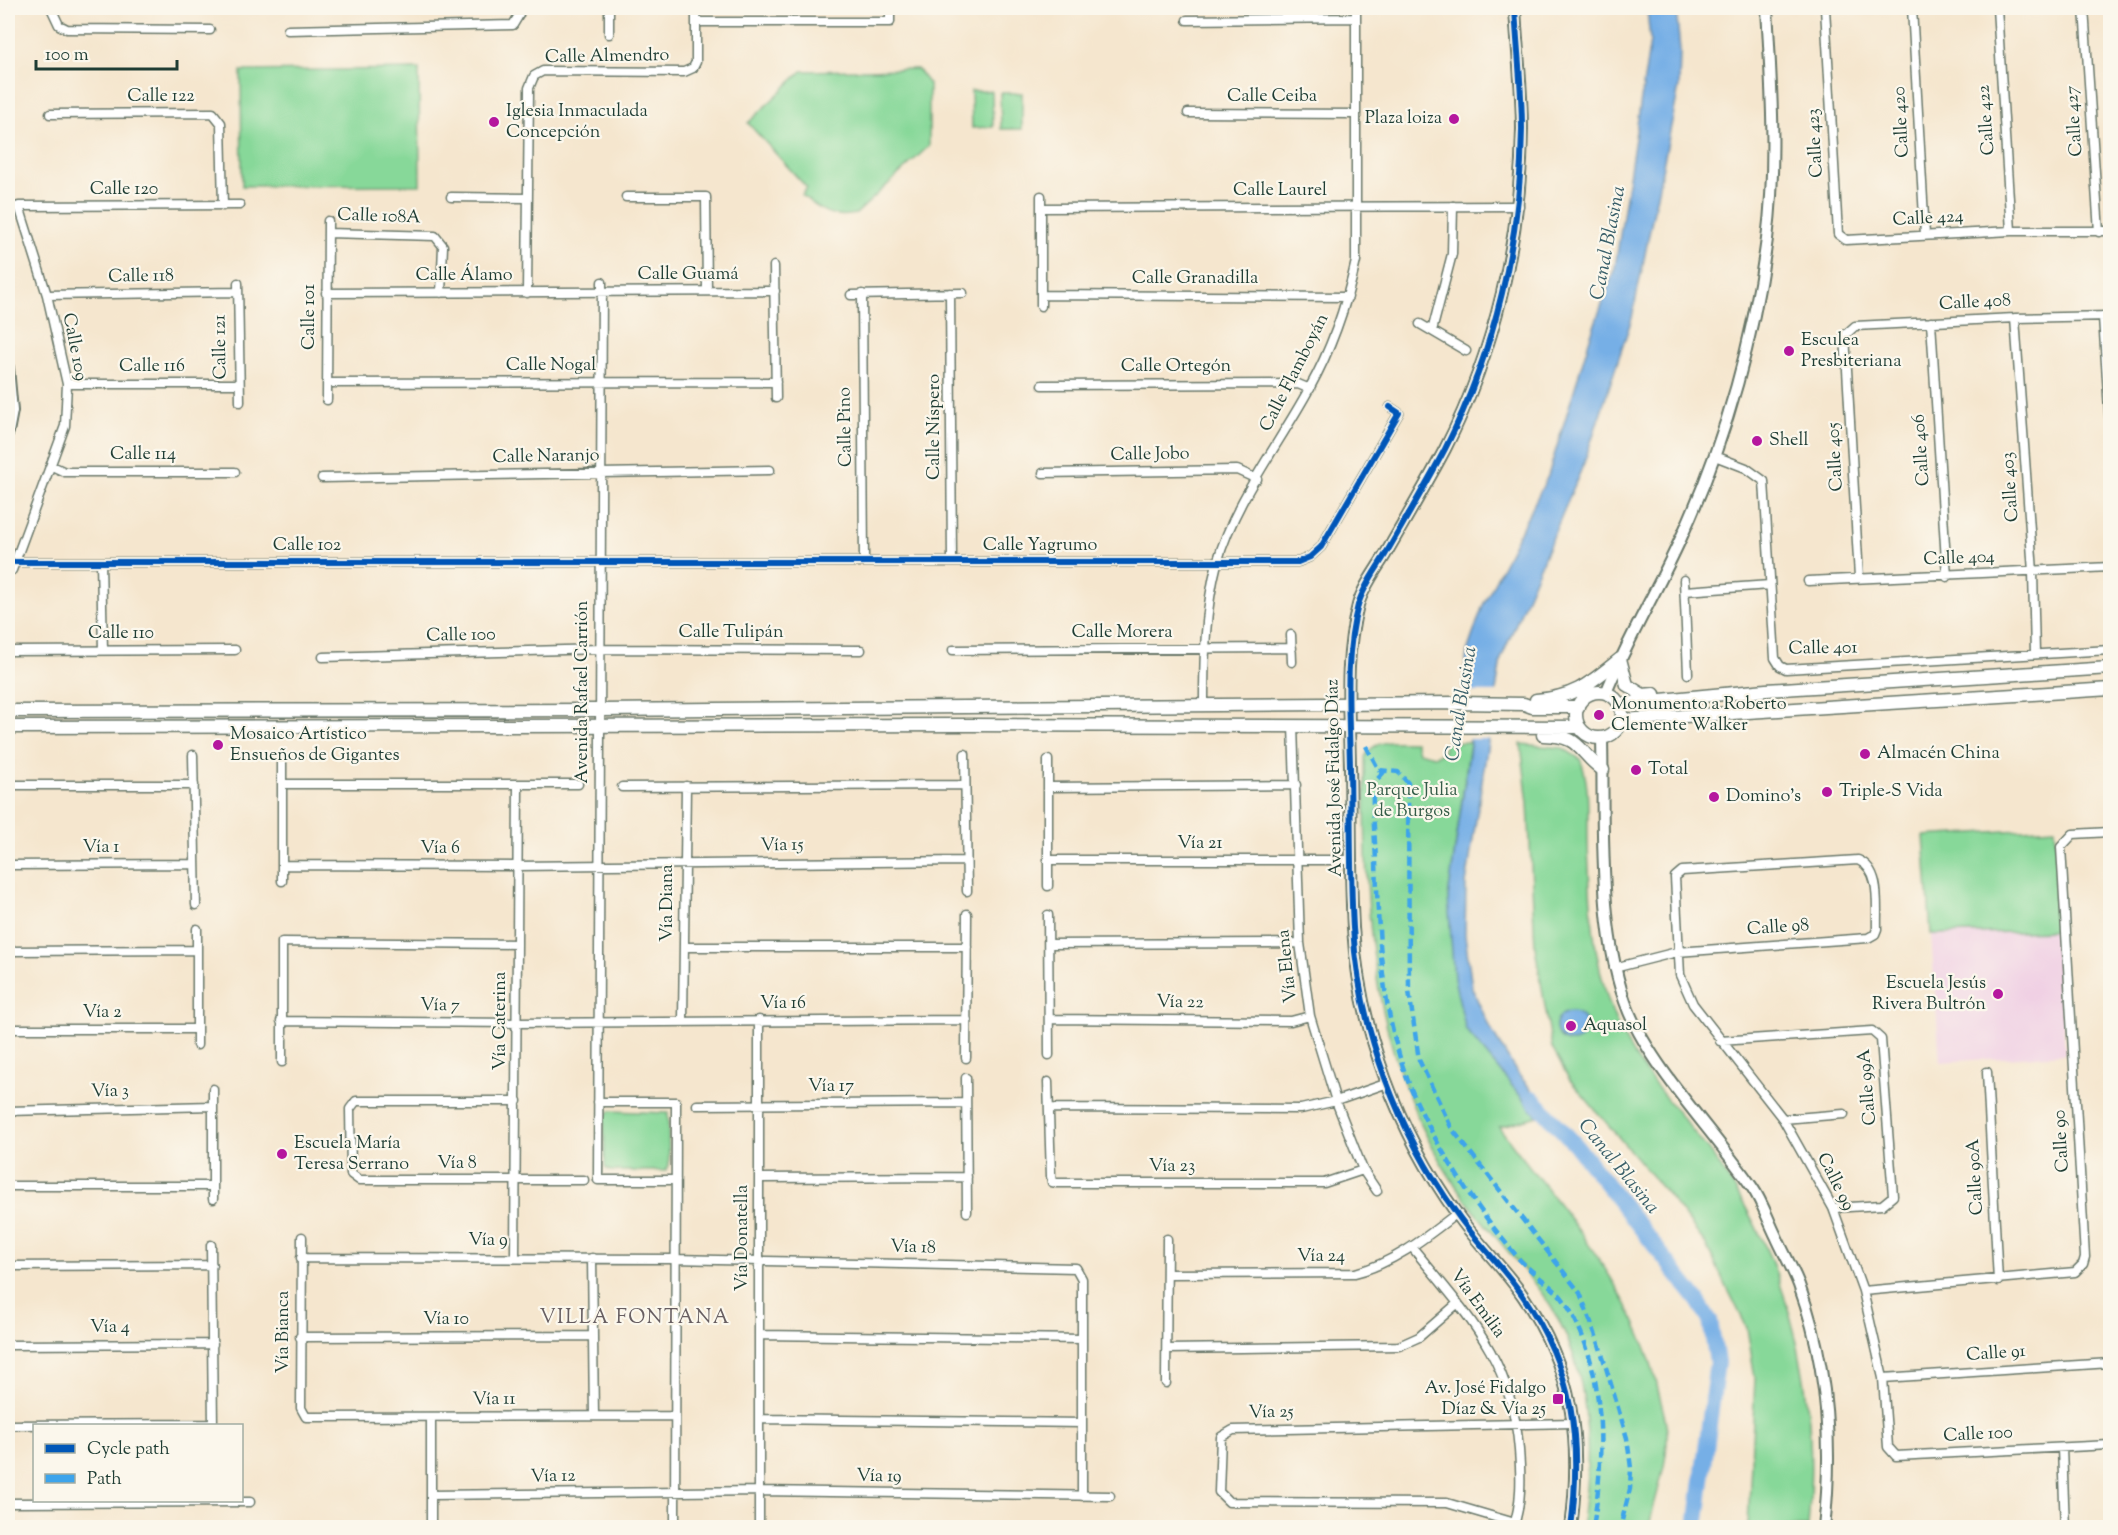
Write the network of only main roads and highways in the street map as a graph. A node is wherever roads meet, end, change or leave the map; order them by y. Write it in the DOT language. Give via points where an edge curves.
graph roads {
  1 [pos="2110,668"];
  2 [pos="2110,689"];
  3 [pos="1690,697"];
  4 [pos="1518,704"];
  5 [pos="1619,704"];
  6 [pos="1578,707"];
  7 [pos="8,711"];
  8 [pos="1622,720"];
  9 [pos="8,727"];
  10 [pos="1579,727"];
  11 [pos="1513,730"];
  12 [pos="1603,770"];
  1 -- 3 [label="main road"];
  2 -- 8 [label="main road"];
  3 -- 4 [label="main road" via="1679,692 1636,692 1625,682 1620,659 1578,692"];
  3 -- 5 [label="main road"];
  4 -- 6 [label="main road"];
  4 -- 7 [label="main road"];
  5 -- 6 [label="main road" via="1606,693 1589,695"];
  5 -- 8 [label="main road"];
  6 -- 10 [label="main road"];
  8 -- 10 [label="main road" via="1616,731 1602,738 1588,736"];
  9 -- 11 [label="main road" via="1293,725 1488,726 1501,732"];
  10 -- 11 [label="main road"];
  11 -- 12 [label="main road" via="1568,738"];
}
